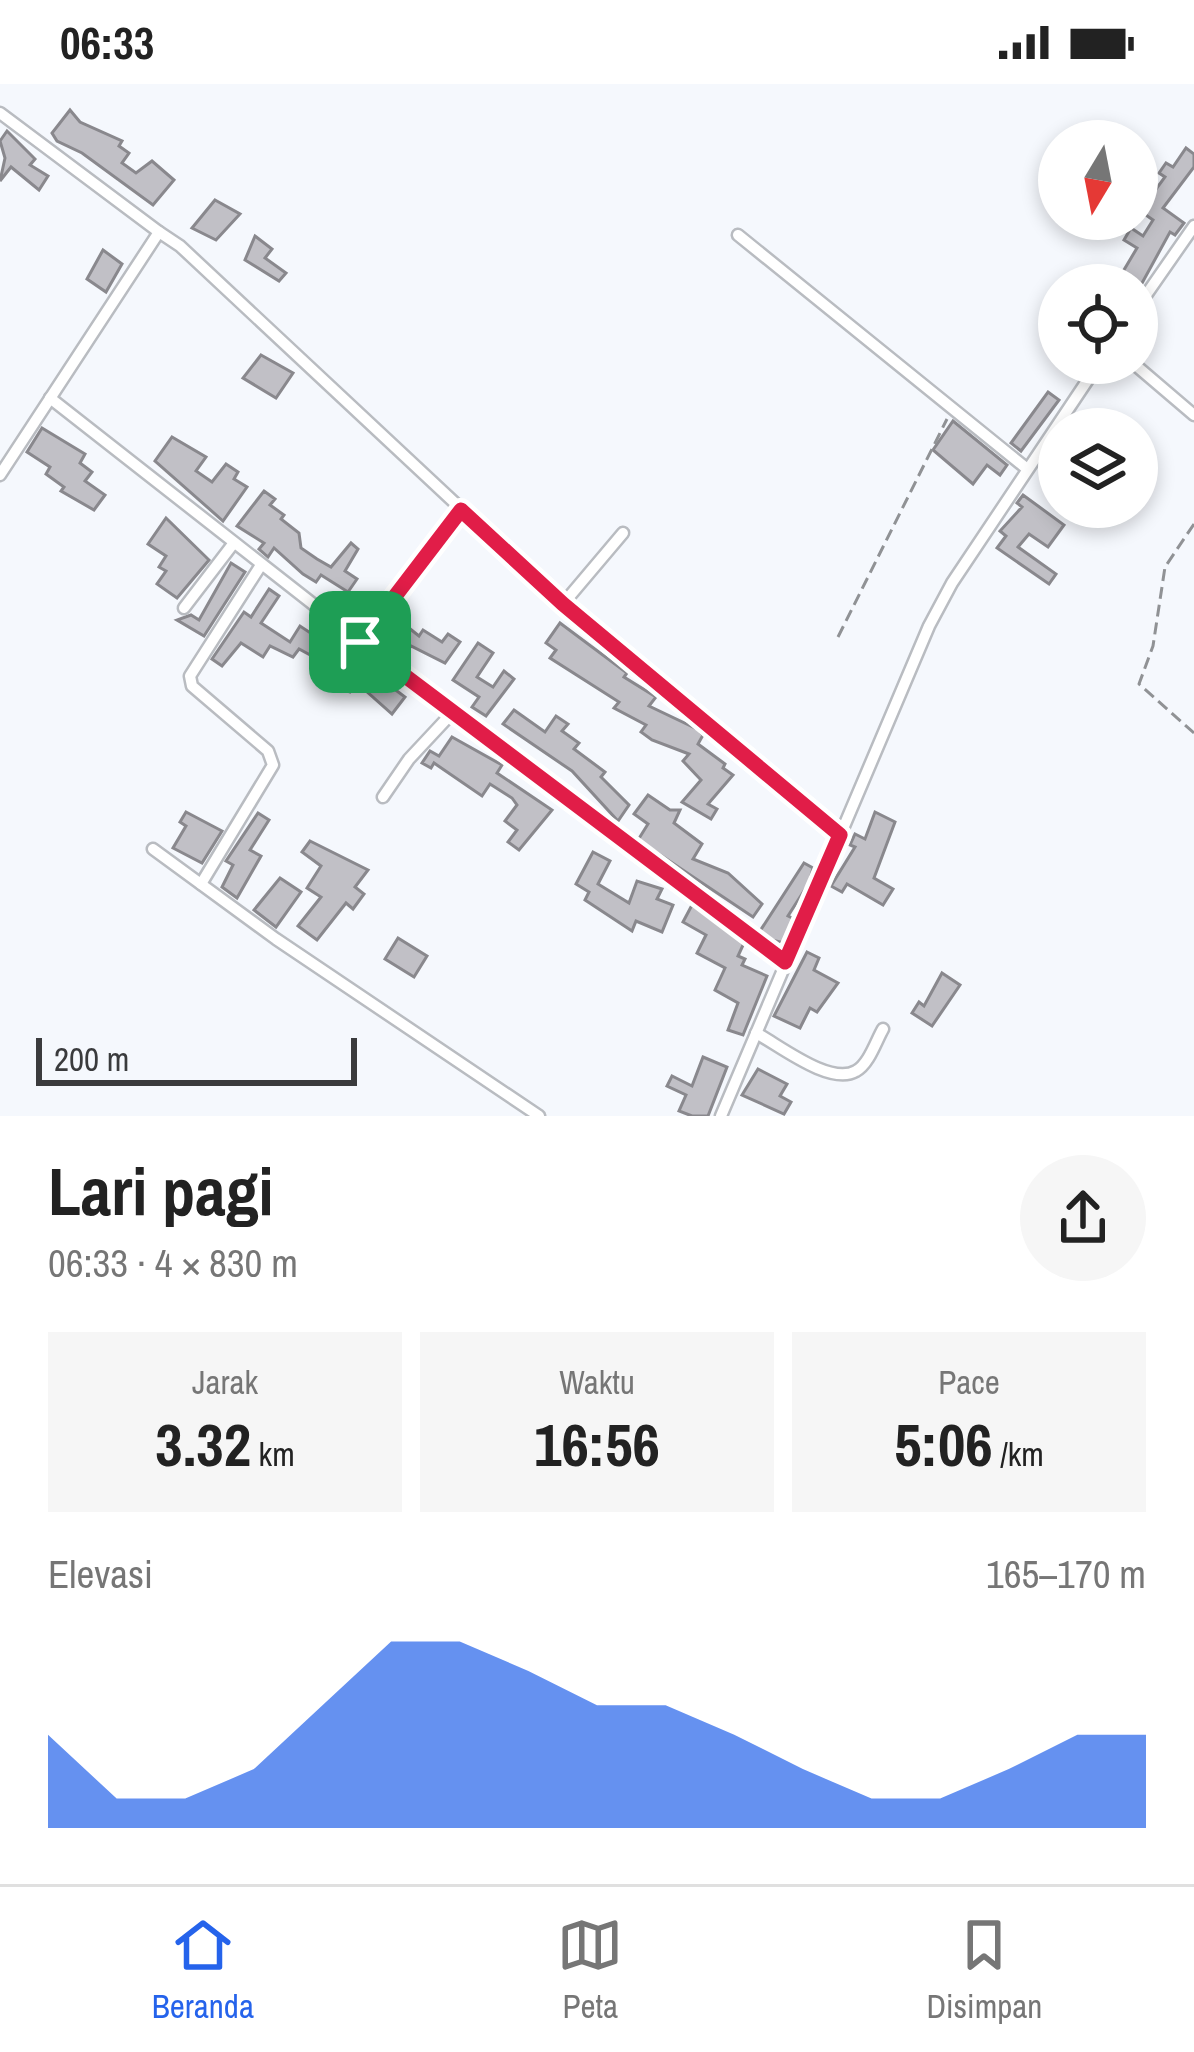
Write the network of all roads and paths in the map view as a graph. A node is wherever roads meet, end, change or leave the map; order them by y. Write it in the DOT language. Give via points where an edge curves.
graph roads {
  1 [pos="0,113"];
  2 [pos="1194,226"];
  3 [pos="159,232"];
  4 [pos="738,235"];
  5 [pos="1158,278"];
  6 [pos="1084,384"];
  7 [pos="1157,384"];
  8 [pos="50,398"];
  9 [pos="953,410"];
  10 [pos="1194,416"];
  11 [pos="1026,468"];
  12 [pos="0,475"];
  13 [pos="461,510"];
  14 [pos="1194,524"];
  15 [pos="623,533"];
  16 [pos="233,544"];
  17 [pos="261,565"];
  18 [pos="563,604"];
  19 [pos="184,608"];
  20 [pos="838,637"];
  21 [pos="360,642"];
  22 [pos="452,713"];
  23 [pos="1194,733"];
  24 [pos="383,797"];
  25 [pos="840,835"];
  26 [pos="153,849"];
  27 [pos="202,884"];
  28 [pos="785,962"];
  29 [pos="883,1029"];
  30 [pos="756,1033"];
  31 [pos="539,1116"];
  32 [pos="721,1116"];
  1 -- 3 [label="street"];
  2 -- 5 [label="street"];
  3 -- 8 [label="street"];
  3 -- 13 [label="street"];
  4 -- 9 [label="street"];
  6 -- 11 [label="street"];
  7 -- 10 [label="street"];
  8 -- 12 [label="street"];
  8 -- 16 [label="street"];
  9 -- 11 [label="street"];
  9 -- 20 [label="path"];
  11 -- 25 [label="street" via="952,583"];
  13 -- 18 [label="street"];
  13 -- 21 [label="street"];
  14 -- 23 [label="path" via="1165,567 1153,646 1138,684"];
  15 -- 18 [label="street"];
  16 -- 17 [label="street"];
  16 -- 19 [label="street"];
  17 -- 21 [label="street"];
  17 -- 27 [label="street" via="190,676 273,765"];
  18 -- 25 [label="street"];
  21 -- 22 [label="street"];
  22 -- 24 [label="street"];
  22 -- 28 [label="street"];
  25 -- 28 [label="street"];
  26 -- 27 [label="street"];
  27 -- 31 [label="street"];
  28 -- 30 [label="street"];
  29 -- 30 [label="street" via="850,1074 828,1071"];
  30 -- 32 [label="street"];
}
